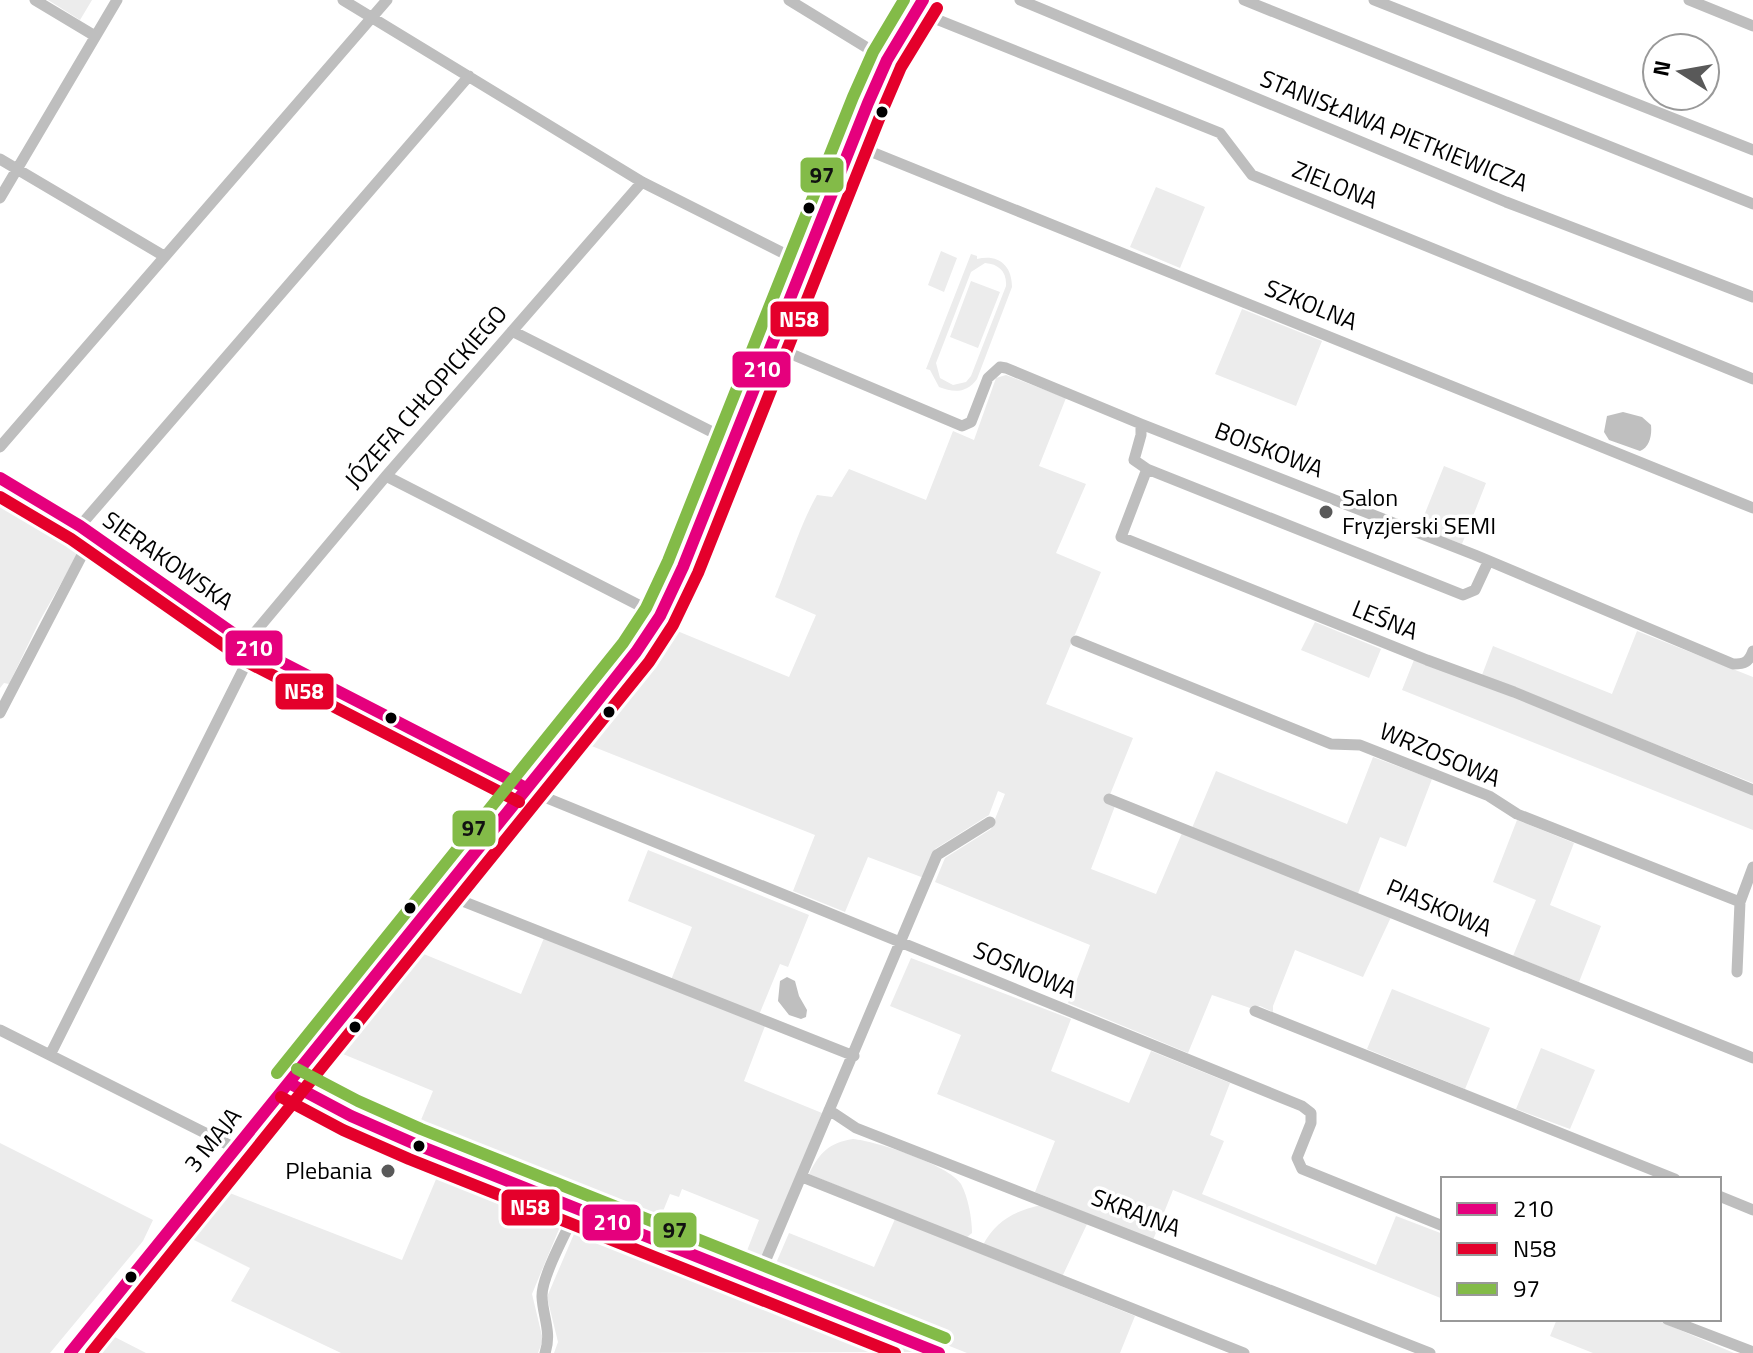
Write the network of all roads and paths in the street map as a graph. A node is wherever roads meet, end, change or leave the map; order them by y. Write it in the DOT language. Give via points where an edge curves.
graph roads {
  1 [pos="35,0"];
  2 [pos="117,0"];
  3 [pos="343,0"];
  4 [pos="387,0"];
  5 [pos="789,0"];
  6 [pos="1020,0"];
  7 [pos="1244,0"];
  8 [pos="1374,0"];
  9 [pos="1689,0"];
  10 [pos="919,6"];
  11 [pos="372,17"];
  12 [pos="1753,26"];
  13 [pos="95,36"];
  14 [pos="887,60"];
  15 [pos="469,76"];
  16 [pos="852,144"];
  17 [pos="1753,150"];
  18 [pos="0,159"];
  19 [pos="17,169"];
  20 [pos="642,182"];
  21 [pos="0,198"];
  22 [pos="1753,204"];
  23 [pos="164,256"];
  24 [pos="803,263"];
  25 [pos="1753,297"];
  26 [pos="512,331"];
  27 [pos="770,345"];
  28 [pos="1753,379"];
  29 [pos="1141,424"];
  30 [pos="732,442"];
  31 [pos="0,447"];
  32 [pos="1147,469"];
  33 [pos="386,476"];
  34 [pos="0,478"];
  35 [pos="1753,508"];
  36 [pos="80,526"];
  37 [pos="93,534"];
  38 [pos="1488,562"];
  39 [pos="660,616"];
  40 [pos="1076,641"];
  41 [pos="250,645"];
  42 [pos="1753,651"];
  43 [pos="0,713"];
  44 [pos="526,788"];
  45 [pos="1753,790"];
  46 [pos="1109,799"];
  47 [pos="990,822"];
  48 [pos="1753,867"];
  49 [pos="442,893"];
  50 [pos="1740,902"];
  51 [pos="901,942"];
  52 [pos="1737,972"];
  53 [pos="1255,1011"];
  54 [pos="0,1030"];
  55 [pos="50,1055"];
  56 [pos="854,1056"];
  57 [pos="1753,1058"];
  58 [pos="289,1083"];
  59 [pos="829,1110"];
  60 [pos="235,1148"];
  61 [pos="802,1177"];
  62 [pos="1670,1177"];
  63 [pos="1721,1197"];
  64 [pos="577,1209"];
  65 [pos="1753,1210"];
  66 [pos="1441,1225"];
  67 [pos="756,1283"];
  68 [pos="1672,1321"];
  69 [pos="1753,1352"];
  70 [pos="70,1353"];
  71 [pos="545,1353"];
  72 [pos="939,1353"];
  73 [pos="1244,1353"];
  74 [pos="1430,1353"];
  1 -- 13 [label="street"];
  2 -- 13 [label="street"];
  3 -- 11 [label="street"];
  4 -- 11 [label="street"];
  5 -- 14 [label="street"];
  6 -- 25 [label="street, STANISŁAWA PIETKIEWICZA" via="1506,202"];
  7 -- 22 [label="street"];
  8 -- 17 [label="street"];
  9 -- 12 [label="street"];
  10 -- 14 [label="street, 3 MAJA"];
  10 -- 28 [label="street, ZIELONA" via="1220,133 1252,175"];
  11 -- 15 [label="street"];
  11 -- 23 [label="street"];
  13 -- 19 [label="street"];
  14 -- 16 [label="street, 3 MAJA"];
  15 -- 20 [label="street"];
  15 -- 36 [label="street"];
  16 -- 24 [label="street, 3 MAJA"];
  16 -- 35 [label="street, SZKOLNA"];
  18 -- 19 [label="street"];
  19 -- 21 [label="street"];
  19 -- 23 [label="street"];
  20 -- 24 [label="street"];
  20 -- 26 [label="street, JÓZEFA CHŁOPICKIEGO"];
  23 -- 31 [label="street"];
  24 -- 27 [label="street, 3 MAJA"];
  26 -- 30 [label="street"];
  26 -- 33 [label="street, JÓZEFA CHŁOPICKIEGO"];
  27 -- 29 [label="street, BOISKOWA" via="962,426 971,422 988,378 1000,367"];
  27 -- 30 [label="street, 3 MAJA"];
  29 -- 32 [label="street" via="1134,460"];
  29 -- 38 [label="street, BOISKOWA"];
  30 -- 39 [label="street, 3 MAJA"];
  32 -- 38 [label="street" via="1463,595 1475,590"];
  32 -- 45 [label="street, LEŚNA" via="1121,537"];
  33 -- 39 [label="street"];
  33 -- 41 [label="street, JÓZEFA CHŁOPICKIEGO"];
  34 -- 36 [label="street, SIERAKOWSKA"];
  36 -- 37 [label="street, SIERAKOWSKA"];
  37 -- 41 [label="street, SIERAKOWSKA"];
  37 -- 43 [label="street"];
  38 -- 42 [label="street, BOISKOWA" via="1733,664 1744,664"];
  39 -- 44 [label="street, 3 MAJA"];
  40 -- 50 [label="street, WRZOSOWA" via="1331,744 1360,745"];
  41 -- 44 [label="street, SIERAKOWSKA"];
  41 -- 55 [label="street, JÓZEFA CHŁOPICKIEGO"];
  44 -- 49 [label="street, 3 MAJA"];
  44 -- 51 [label="street, SOSNOWA"];
  46 -- 57 [label="street, PIASKOWA"];
  47 -- 51 [label="street" via="937,855"];
  48 -- 50 [label="street"];
  49 -- 56 [label="street"];
  49 -- 58 [label="street, 3 MAJA"];
  50 -- 52 [label="street"];
  51 -- 56 [label="street"];
  51 -- 66 [label="street, SOSNOWA" via="1302,1106 1311,1113 1311,1123 1297,1158 1302,1169"];
  53 -- 62 [label="street"];
  54 -- 55 [label="street"];
  55 -- 60 [label="street"];
  56 -- 59 [label="street"];
  58 -- 60 [label="street, 3 MAJA"];
  58 -- 64 [label="street" via="321,1102"];
  59 -- 61 [label="street"];
  59 -- 74 [label="street, SKRAJNA" via="856,1128"];
  60 -- 70 [label="street, 3 MAJA"];
  61 -- 67 [label="street"];
  61 -- 73 [label="street"];
  63 -- 65 [label="street"];
  64 -- 67 [label="street"];
  64 -- 71 [label="street" via="544,1283 549,1337"];
  67 -- 72 [label="street"];
  68 -- 69 [label="street"];
}
